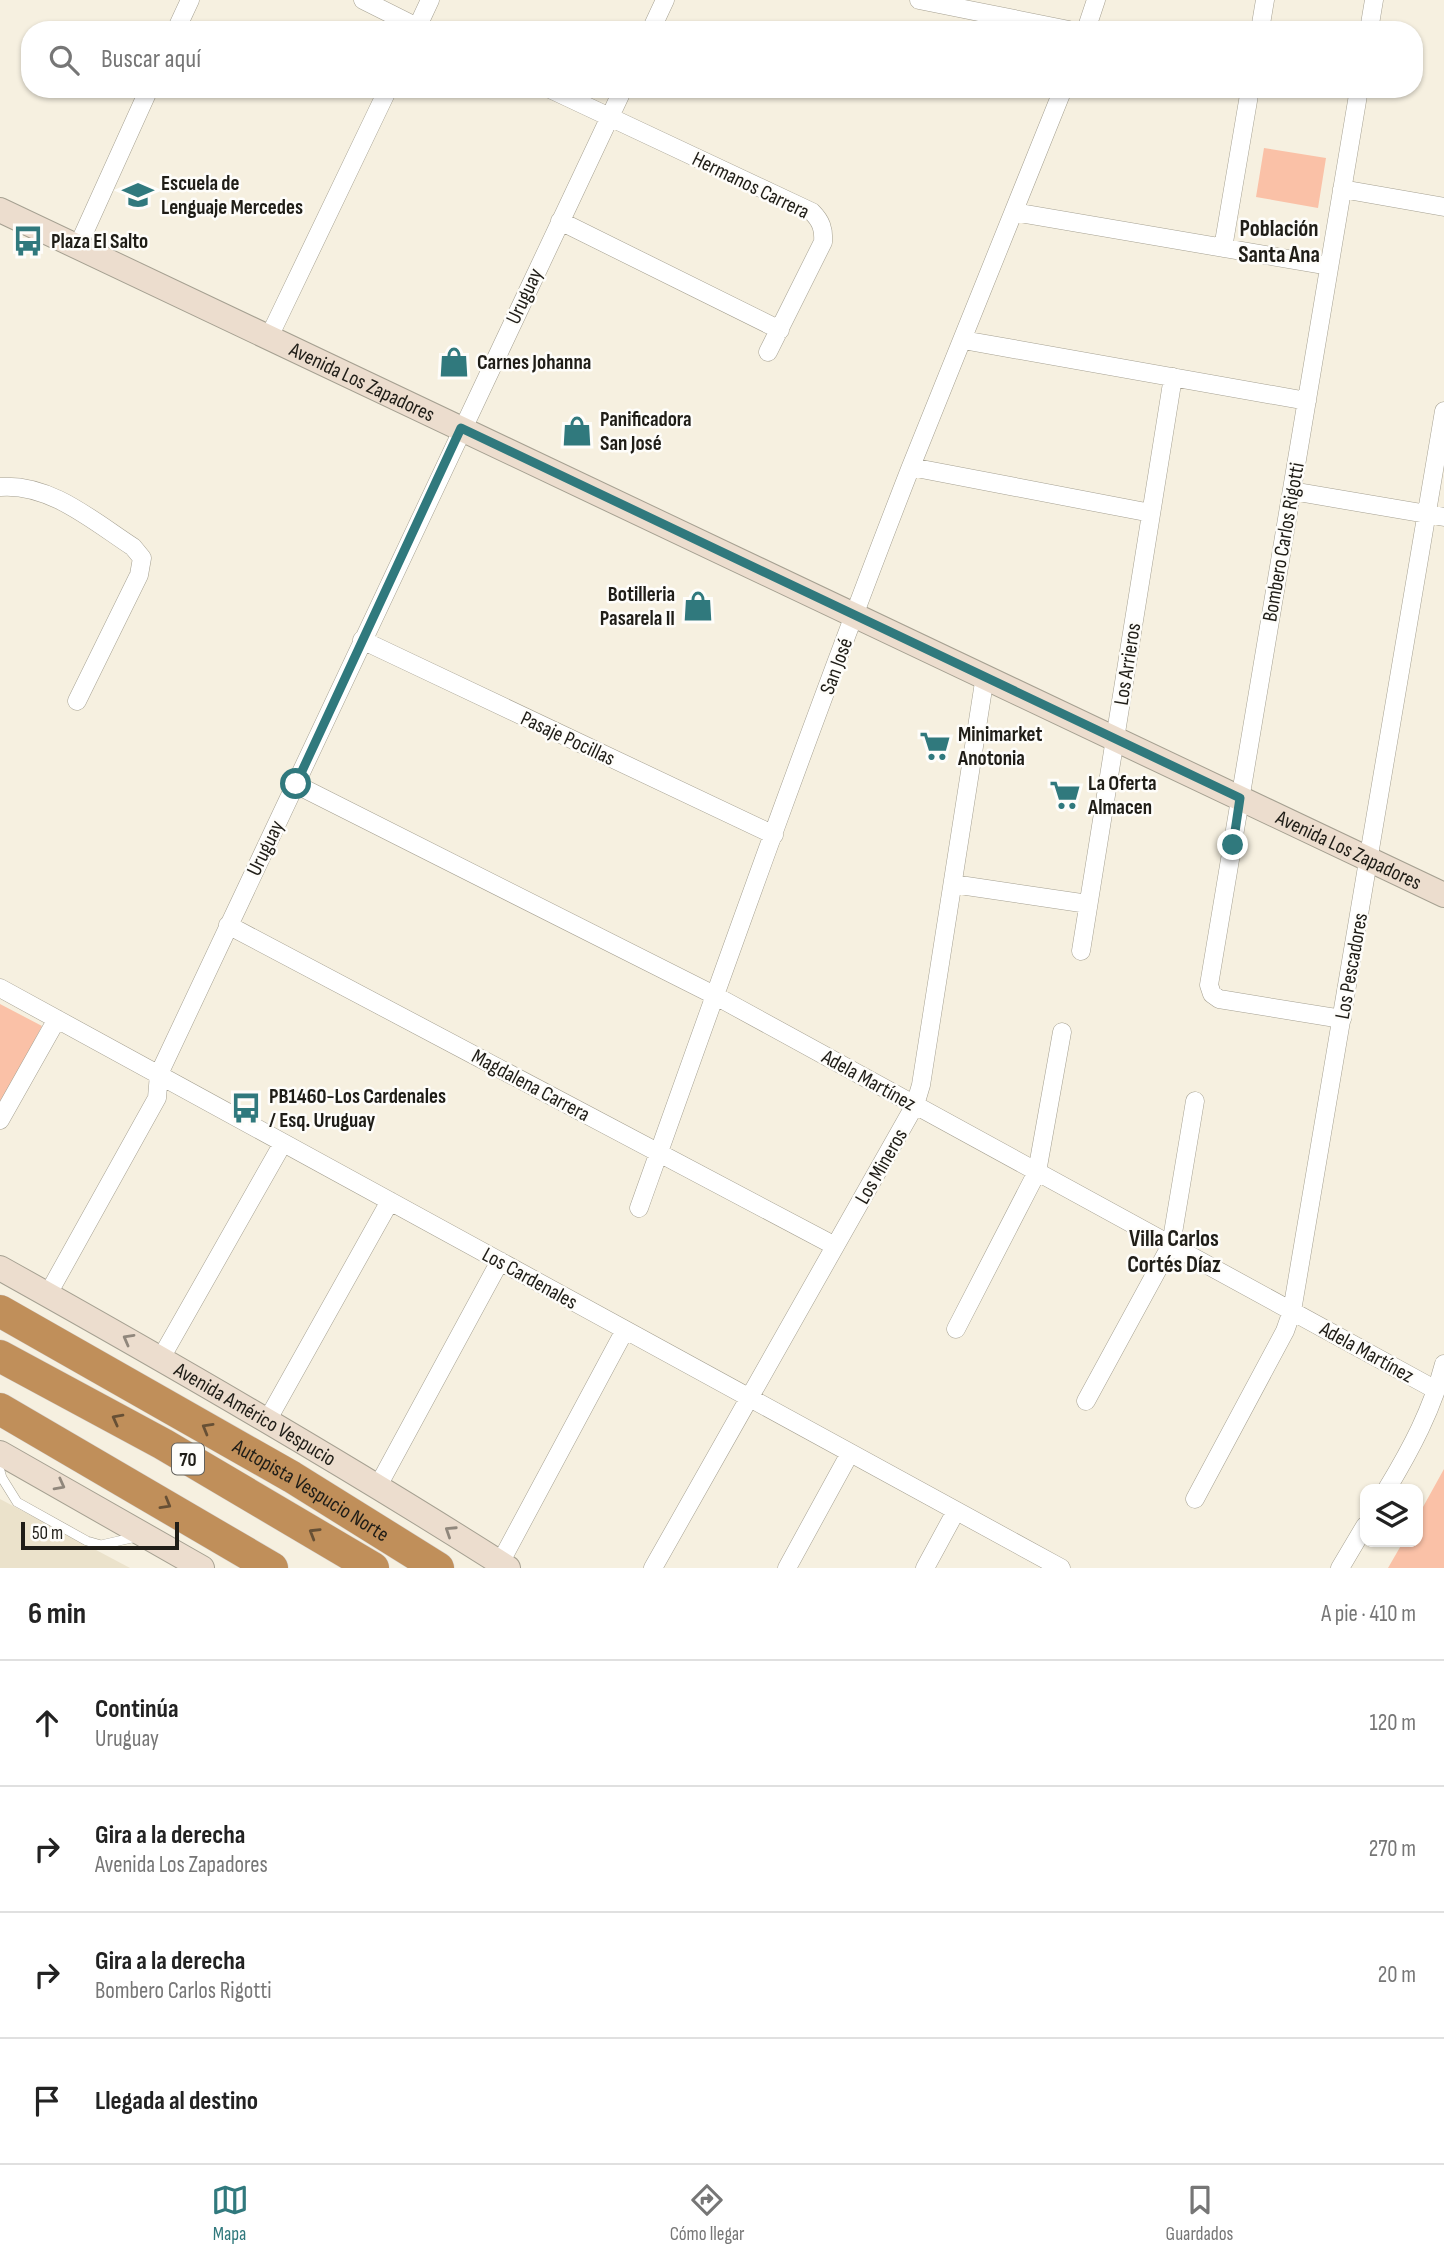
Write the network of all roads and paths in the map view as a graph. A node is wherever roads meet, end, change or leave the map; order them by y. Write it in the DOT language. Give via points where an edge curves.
graph roads {
  1 [pos="190,0"];
  2 [pos="363,0"];
  3 [pos="430,0"];
  4 [pos="665,0"];
  5 [pos="919,0"];
  6 [pos="1096,0"];
  7 [pos="1265,0"];
  8 [pos="1374,0"];
  9 [pos="180,21"];
  10 [pos="404,21"];
  11 [pos="422,21"];
  12 [pos="655,21"];
  13 [pos="1024,21"];
  14 [pos="1089,21"];
  15 [pos="1262,21"];
  16 [pos="1370,21"];
  17 [pos="145,98"];
  18 [pos="384,98"];
  19 [pos="569,98"];
  20 [pos="619,98"];
  21 [pos="1059,98"];
  22 [pos="1248,98"];
  23 [pos="1357,98"];
  24 [pos="610,117"];
  25 [pos="1342,190"];
  26 [pos="1444,207"];
  27 [pos="0,210"];
  28 [pos="1014,212"];
  29 [pos="560,221"];
  30 [pos="78,246"];
  31 [pos="1223,248"];
  32 [pos="1329,266"];
  33 [pos="780,330"];
  34 [pos="269,338"];
  35 [pos="963,340"];
  36 [pos="768,352"];
  37 [pos="1173,377"];
  38 [pos="1307,401"];
  39 [pos="1444,411"];
  40 [pos="461,428"];
  41 [pos="911,467"];
  42 [pos="0,487"];
  43 [pos="1292,491"];
  44 [pos="1151,513"];
  45 [pos="1435,515"];
  46 [pos="855,615"];
  47 [pos="362,640"];
  48 [pos="985,676"];
  49 [pos="78,701"];
  50 [pos="1115,737"];
  51 [pos="296,784"];
  52 [pos="1240,798"];
  53 [pos="774,835"];
  54 [pos="1369,859"];
  55 [pos="953,884"];
  56 [pos="1444,895"];
  57 [pos="1088,904"];
  58 [pos="228,925"];
  59 [pos="1081,951"];
  60 [pos="0,988"];
  61 [pos="714,995"];
  62 [pos="57,1019"];
  63 [pos="1342,1019"];
  64 [pos="1062,1032"];
  65 [pos="159,1074"];
  66 [pos="1195,1101"];
  67 [pos="915,1105"];
  68 [pos="0,1120"];
  69 [pos="283,1143"];
  70 [pos="659,1153"];
  71 [pos="1037,1172"];
  72 [pos="390,1201"];
  73 [pos="639,1208"];
  74 [pos="835,1245"];
  75 [pos="1171,1245"];
  76 [pos="500,1261"];
  77 [pos="0,1268"];
  78 [pos="48,1294"];
  79 [pos="0,1311"];
  80 [pos="1292,1311"];
  81 [pos="956,1329"];
  82 [pos="625,1330"];
  83 [pos="0,1356"];
  84 [pos="161,1358"];
  85 [pos="1444,1364"];
  86 [pos="1436,1390"];
  87 [pos="750,1398"];
  88 [pos="1086,1401"];
  89 [pos="0,1409"];
  90 [pos="268,1419"];
  91 [pos="0,1453"];
  92 [pos="850,1453"];
  93 [pos="1,1475"];
  94 [pos="1390,1484"];
  95 [pos="378,1486"];
  96 [pos="1195,1499"];
  97 [pos="956,1511"];
  98 [pos="1360,1534"];
  99 [pos="146,1535"];
  100 [pos="504,1566"];
  101 [pos="202,1568"];
  102 [pos="272,1568"];
  103 [pos="373,1568"];
  104 [pos="438,1568"];
  105 [pos="653,1568"];
  106 [pos="787,1568"];
  107 [pos="925,1568"];
  108 [pos="1060,1568"];
  109 [pos="1340,1568"];
  1 -- 9 [label="street"];
  2 -- 10 [label="street"];
  3 -- 11 [label="street"];
  4 -- 12 [label="street"];
  5 -- 13 [label="street"];
  6 -- 14 [label="street"];
  7 -- 15 [label="street"];
  8 -- 16 [label="street"];
  17 -- 30 [label="street"];
  18 -- 34 [label="street"];
  19 -- 24 [label="street"];
  20 -- 24 [label="street, Uruguay"];
  21 -- 28 [label="street, San José"];
  22 -- 31 [label="street"];
  23 -- 25 [label="street, Bombero Carlos Rigotti"];
  24 -- 29 [label="street, Uruguay"];
  24 -- 33 [label="street, Hermanos Carrera" via="812,212 818,219 823,242"];
  25 -- 26 [label="street"];
  25 -- 32 [label="street, Bombero Carlos Rigotti"];
  27 -- 30 [label="main road, Avenida Los Zapadores"];
  28 -- 31 [label="street"];
  28 -- 35 [label="street, San José"];
  29 -- 33 [label="street"];
  29 -- 40 [label="street, Uruguay"];
  30 -- 34 [label="main road, Avenida Los Zapadores"];
  31 -- 32 [label="street"];
  32 -- 38 [label="street, Bombero Carlos Rigotti"];
  33 -- 36 [label="street, Hermanos Carrera"];
  34 -- 40 [label="main road, Avenida Los Zapadores"];
  35 -- 37 [label="street"];
  35 -- 41 [label="street, San José"];
  37 -- 38 [label="street"];
  37 -- 44 [label="street, Los Arrieros"];
  38 -- 43 [label="street, Bombero Carlos Rigotti"];
  39 -- 45 [label="street, Los Pescadores"];
  40 -- 46 [label="main road, Avenida Los Zapadores"];
  40 -- 47 [label="street, Uruguay"];
  41 -- 44 [label="street"];
  41 -- 46 [label="street, San José"];
  42 -- 49 [label="street" via="27,488 55,498 133,547 142,558 139,575"];
  43 -- 45 [label="street"];
  43 -- 52 [label="street, Bombero Carlos Rigotti"];
  44 -- 50 [label="street, Los Arrieros"];
  45 -- 54 [label="street, Los Pescadores"];
  46 -- 48 [label="main road, Avenida Los Zapadores"];
  46 -- 53 [label="street, San José"];
  47 -- 51 [label="street, Uruguay"];
  47 -- 53 [label="street, Pasaje Pocillas"];
  48 -- 50 [label="main road, Avenida Los Zapadores"];
  48 -- 55 [label="street, Los Mineros"];
  50 -- 52 [label="main road, Avenida Los Zapadores"];
  50 -- 57 [label="street, Los Arrieros"];
  51 -- 58 [label="street, Uruguay"];
  51 -- 61 [label="street, Adela Martínez"];
  52 -- 54 [label="main road, Avenida Los Zapadores"];
  52 -- 63 [label="street, Bombero Carlos Rigotti" via="1209,985 1212,994 1219,999"];
  53 -- 61 [label="street, San José"];
  54 -- 56 [label="main road, Avenida Los Zapadores"];
  54 -- 63 [label="street, Los Pescadores"];
  55 -- 57 [label="street"];
  55 -- 67 [label="street, Los Mineros"];
  57 -- 59 [label="street, Los Arrieros"];
  58 -- 65 [label="street, Uruguay"];
  58 -- 70 [label="street, Magdalena Carrera"];
  60 -- 62 [label="street, Los Cardenales"];
  61 -- 67 [label="street, Adela Martínez"];
  61 -- 70 [label="street, San José"];
  62 -- 65 [label="street, Los Cardenales"];
  62 -- 68 [label="street"];
  63 -- 80 [label="street, Los Pescadores"];
  64 -- 71 [label="street"];
  65 -- 69 [label="street, Los Cardenales"];
  65 -- 78 [label="street, Uruguay" via="157,1098"];
  66 -- 75 [label="street"];
  67 -- 71 [label="street, Adela Martínez"];
  67 -- 74 [label="street, Los Mineros"];
  69 -- 72 [label="street, Los Cardenales"];
  69 -- 84 [label="street"];
  70 -- 73 [label="street, San José"];
  70 -- 74 [label="street, Magdalena Carrera"];
  71 -- 75 [label="street, Adela Martínez"];
  71 -- 81 [label="street"];
  72 -- 76 [label="street, Los Cardenales"];
  72 -- 90 [label="street"];
  74 -- 87 [label="street, Los Mineros"];
  75 -- 80 [label="street, Adela Martínez"];
  75 -- 88 [label="street"];
  76 -- 82 [label="street, Los Cardenales"];
  76 -- 95 [label="street"];
  77 -- 78 [label="main road, Avenida Américo Vespucio"];
  84 -- 78 [label="main road, Avenida Américo Vespucio, one-way"];
  104 -- 79 [label="highway, Autopista Vespucio Norte, one-way" via="280,1471"];
  80 -- 86 [label="street, Adela Martínez"];
  80 -- 96 [label="street, Los Pescadores"];
  82 -- 87 [label="street, Los Cardenales"];
  82 -- 100 [label="street"];
  103 -- 83 [label="highway, 70, one-way" via="163,1444"];
  84 -- 90 [label="main road, Avenida Américo Vespucio"];
  85 -- 86 [label="street"];
  86 -- 94 [label="street" via="1415,1443"];
  87 -- 92 [label="street, Los Cardenales"];
  87 -- 105 [label="street, Los Mineros"];
  89 -- 102 [label="highway, 70, one-way"];
  90 -- 95 [label="main road, Avenida Américo Vespucio"];
  91 -- 99 [label="main road, one-way"];
  92 -- 97 [label="street, Los Cardenales"];
  92 -- 106 [label="street"];
  93 -- 99 [label="lane" via="17,1502 87,1541 102,1545"];
  100 -- 95 [label="main road, Avenida Américo Vespucio, one-way"];
  97 -- 107 [label="street"];
  97 -- 108 [label="street, Los Cardenales"];
  98 -- 109 [label="street"];
  99 -- 101 [label="main road"];
}
